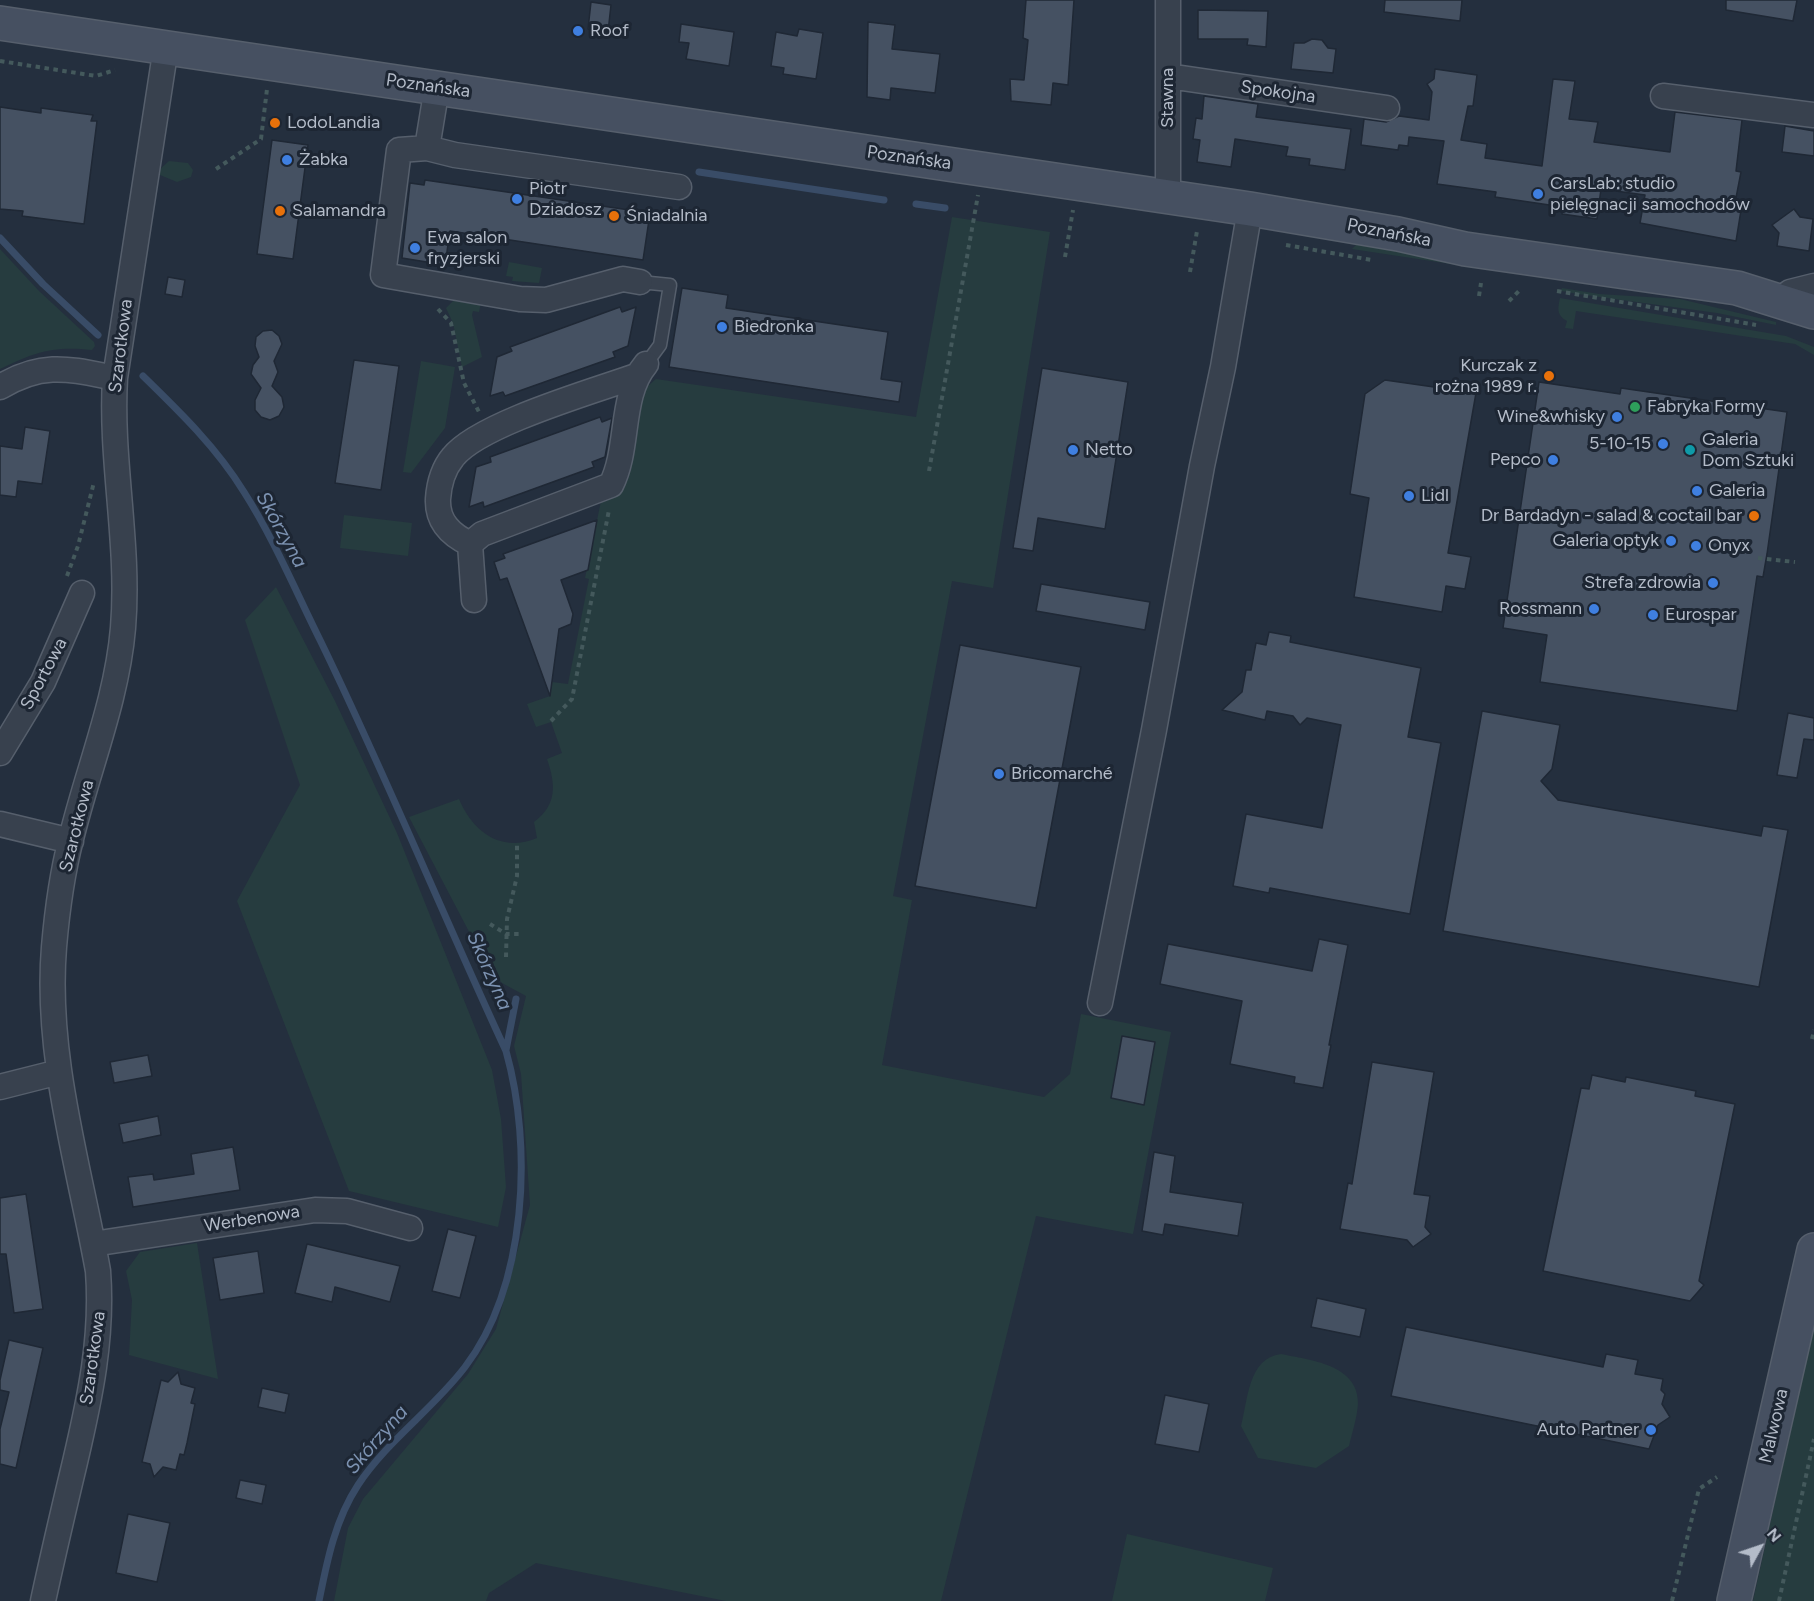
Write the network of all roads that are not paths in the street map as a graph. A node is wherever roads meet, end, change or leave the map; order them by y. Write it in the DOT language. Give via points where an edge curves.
graph roads {
  1 [pos="1168,0"];
  2 [pos="0,23"];
  3 [pos="166,47"];
  4 [pos="1168,76"];
  5 [pos="437,87"];
  6 [pos="1663,96"];
  7 [pos="1388,108"];
  8 [pos="1814,115"];
  9 [pos="427,148"];
  10 [pos="679,187"];
  11 [pos="1168,197"];
  12 [pos="1250,209"];
  13 [pos="640,282"];
  14 [pos="1814,286"];
  15 [pos="1779,301"];
  16 [pos="1814,312"];
  17 [pos="641,370"];
  18 [pos="115,378"];
  19 [pos="0,387"];
  20 [pos="470,544"];
  21 [pos="73,588"];
  22 [pos="474,600"];
  23 [pos="0,753"];
  24 [pos="0,824"];
  25 [pos="71,841"];
  26 [pos="1100,1003"];
  27 [pos="59,1072"];
  28 [pos="0,1087"];
  29 [pos="410,1228"];
  30 [pos="93,1244"];
  31 [pos="1814,1250"];
  32 [pos="43,1601"];
  33 [pos="1734,1601"];
  1 -- 4 [label="street, Stawna"];
  2 -- 3 [label="street, Poznańska"];
  3 -- 5 [label="street, Poznańska"];
  3 -- 18 [label="street, Szarotkowa"];
  4 -- 7 [label="street, Spokojna"];
  4 -- 11 [label="street, Stawna"];
  5 -- 9 [label="street"];
  5 -- 11 [label="street, Poznańska"];
  6 -- 8 [label="street"];
  9 -- 10 [label="street"];
  9 -- 13 [label="street" via="399,150 383,275 520,300 546,300 623,279"];
  11 -- 12 [label="street, Poznańska"];
  12 -- 15 [label="street, Poznańska" via="1465,249 1737,288"];
  12 -- 26 [label="street"];
  13 -- 17 [label="lane" via="670,285 660,345"];
  14 -- 15 [label="street" via="1790,292"];
  15 -- 16 [label="street, Poznańska"];
  17 -- 20 [label="street" via="618,471 611,485 483,534"];
  17 -- 20 [label="street" via="510,422 464,446 453,457 439,486 441,520 448,531"];
  18 -- 19 [label="street" via="48,368 29,372"];
  18 -- 25 [label="street, Szarotkowa" via="123,628 111,697"];
  20 -- 22 [label="street"];
  21 -- 23 [label="street, Sportowa" via="43,682"];
  24 -- 25 [label="street"];
  25 -- 27 [label="street, Szarotkowa" via="54,946 51,993"];
  27 -- 28 [label="street"];
  27 -- 30 [label="street, Szarotkowa"];
  29 -- 30 [label="street, Werbenowa" via="347,1211 315,1210"];
  30 -- 32 [label="street, Szarotkowa" via="101,1302 99,1348"];
  31 -- 33 [label="street, Malwowa"];
}
